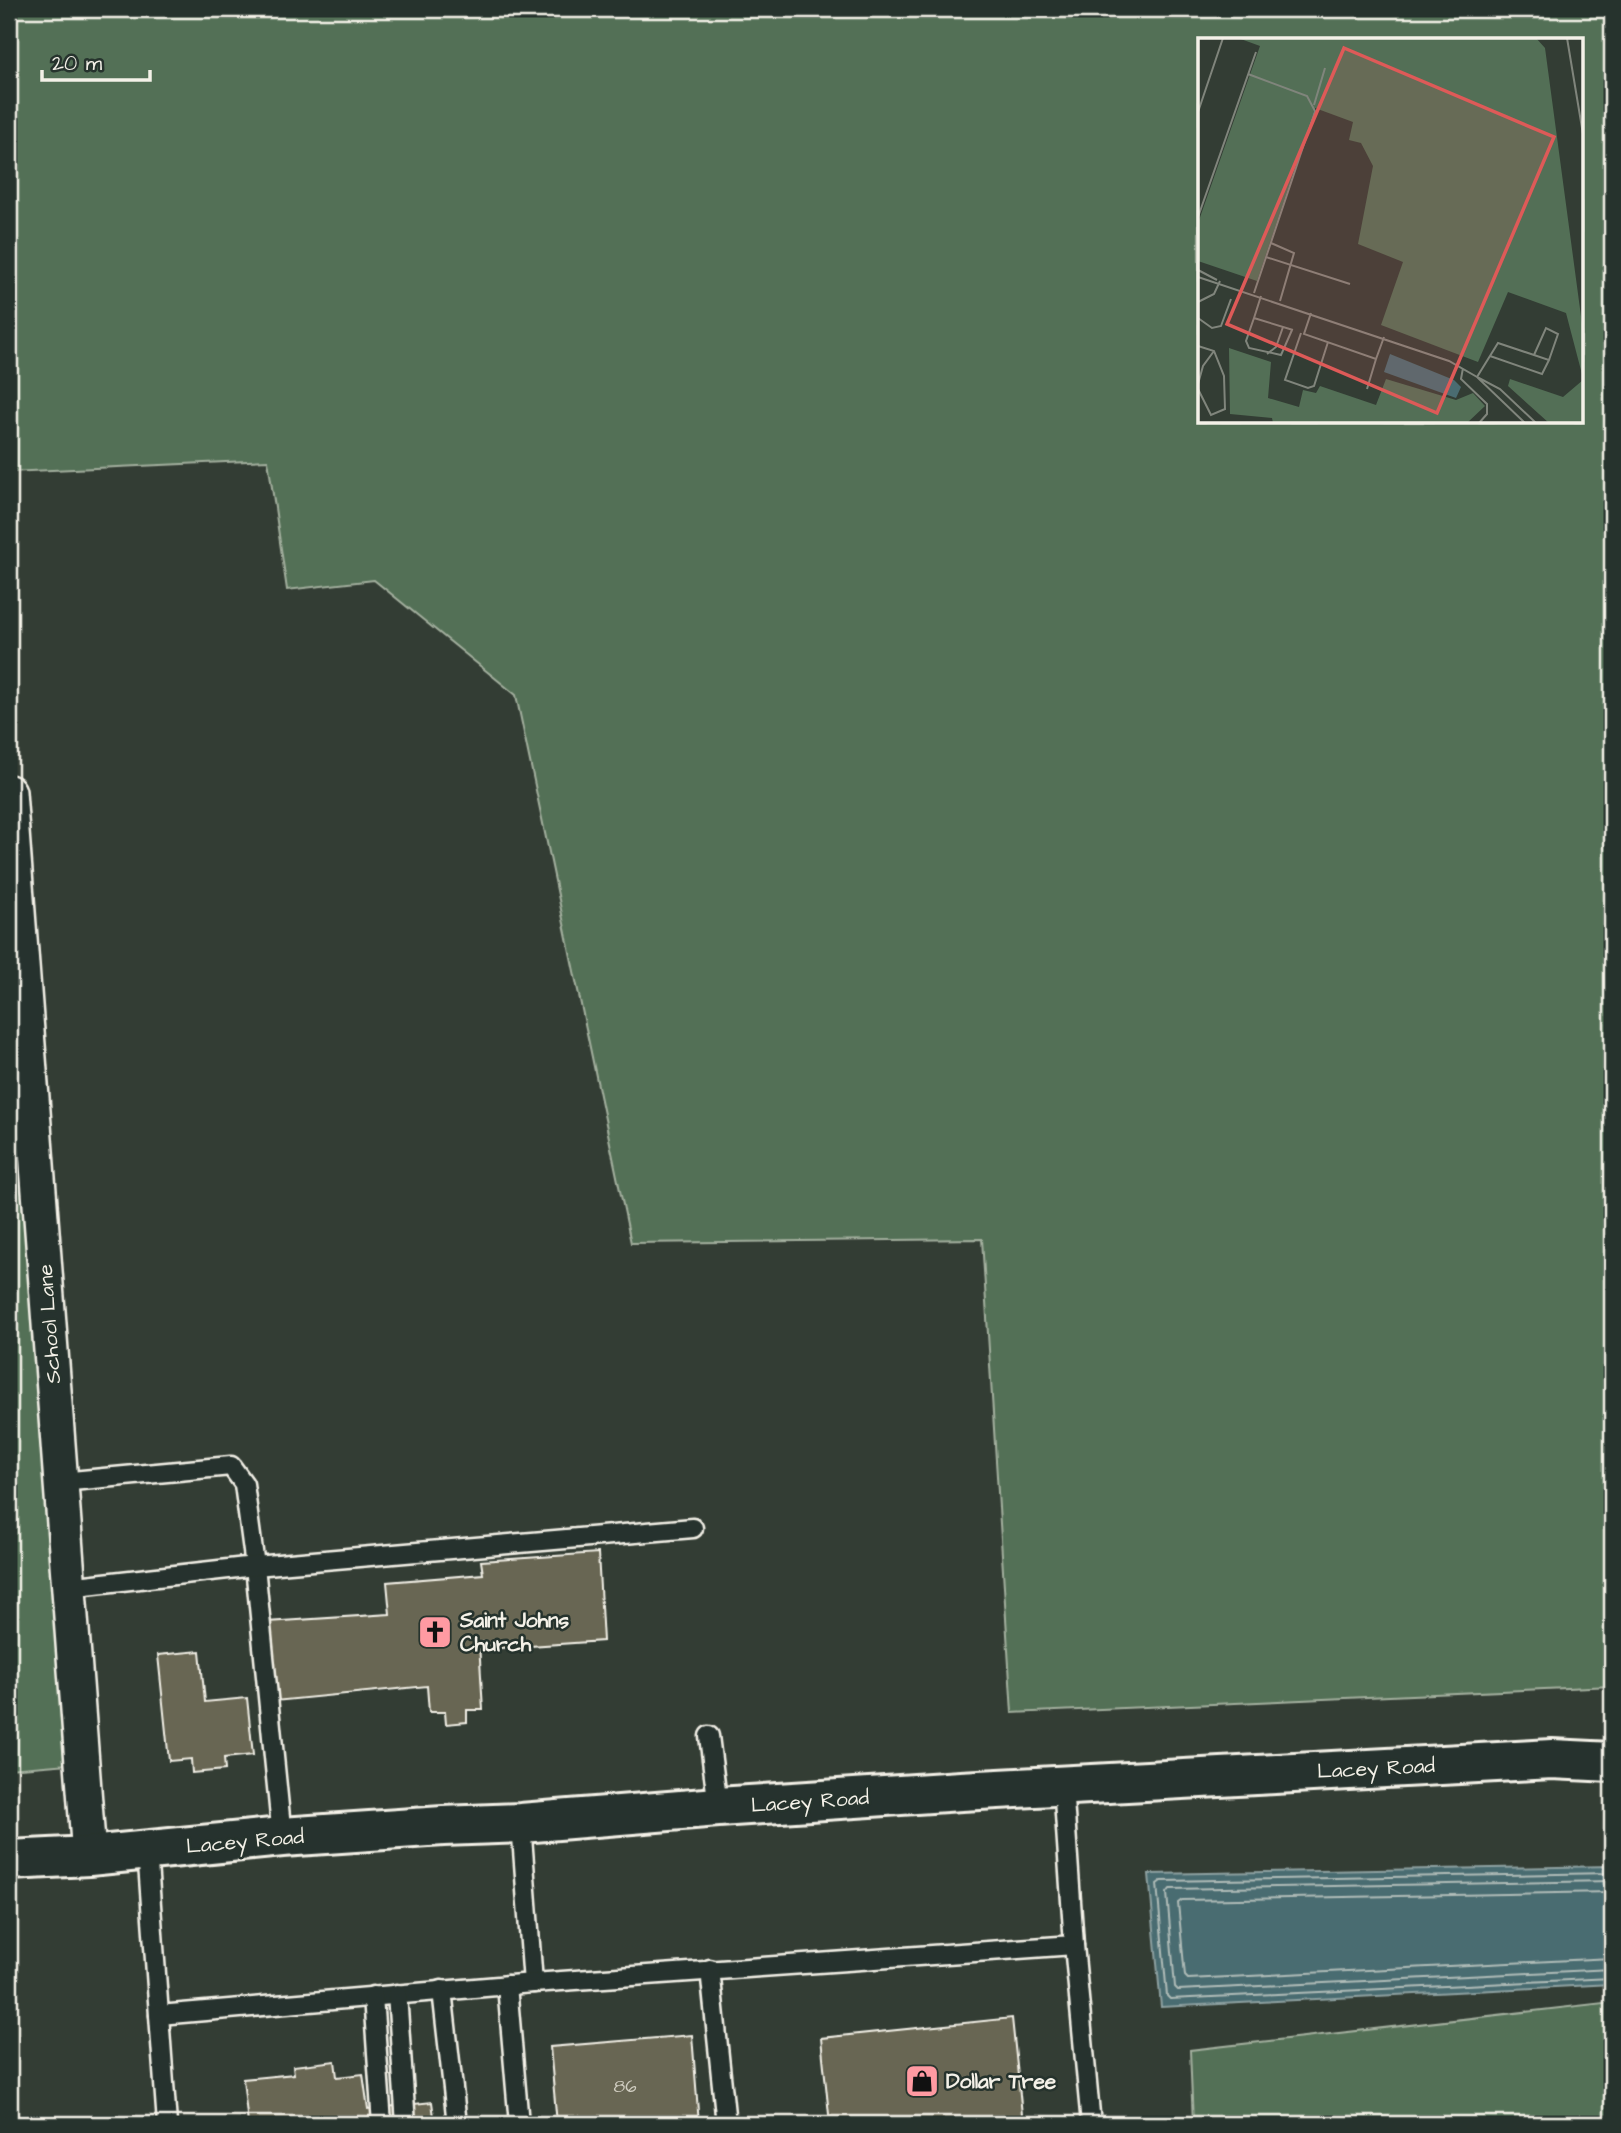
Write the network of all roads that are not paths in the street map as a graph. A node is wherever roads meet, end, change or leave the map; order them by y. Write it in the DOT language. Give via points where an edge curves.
graph roads {
  1 [pos="9,792"];
  2 [pos="61,1482"];
  3 [pos="693,1528"];
  4 [pos="255,1566"];
  5 [pos="68,1587"];
  6 [pos="709,1736"];
  7 [pos="1612,1762"];
  8 [pos="1063,1785"];
  9 [pos="718,1807"];
  10 [pos="521,1823"];
  11 [pos="282,1837"];
  12 [pos="147,1850"];
  13 [pos="89,1856"];
  14 [pos="9,1860"];
  15 [pos="1074,1945"];
  16 [pos="710,1969"];
  17 [pos="533,1983"];
  18 [pos="507,1985"];
  19 [pos="442,1990"];
  20 [pos="397,1994"];
  21 [pos="373,1996"];
  22 [pos="159,2015"];
  23 [pos="167,2124"];
  24 [pos="382,2124"];
  25 [pos="406,2124"];
  26 [pos="457,2124"];
  27 [pos="519,2124"];
  28 [pos="726,2124"];
  29 [pos="1091,2124"];
  1 -- 2 [label="street, School Lane"];
  2 -- 4 [label="lane" via="231,1466 244,1484"];
  2 -- 5 [label="street, School Lane"];
  3 -- 4 [label="lane"];
  4 -- 5 [label="lane"];
  4 -- 11 [label="lane"];
  5 -- 13 [label="street, School Lane"];
  6 -- 9 [label="lane"];
  7 -- 8 [label="main road, Lacey Road" via="1552,1759"];
  8 -- 9 [label="main road, Lacey Road"];
  8 -- 15 [label="lane"];
  9 -- 10 [label="main road, Lacey Road"];
  10 -- 11 [label="main road, Lacey Road"];
  10 -- 17 [label="lane"];
  11 -- 12 [label="main road, Lacey Road"];
  12 -- 13 [label="main road, Lacey Road"];
  12 -- 22 [label="lane"];
  13 -- 14 [label="main road, Lacey Road"];
  15 -- 16 [label="lane"];
  15 -- 29 [label="lane"];
  16 -- 17 [label="lane"];
  16 -- 28 [label="lane"];
  17 -- 18 [label="lane"];
  18 -- 19 [label="lane"];
  18 -- 27 [label="lane"];
  19 -- 20 [label="lane"];
  19 -- 26 [label="lane"];
  20 -- 21 [label="lane"];
  20 -- 25 [label="lane"];
  21 -- 22 [label="lane"];
  21 -- 24 [label="lane"];
  22 -- 23 [label="lane"];
}
